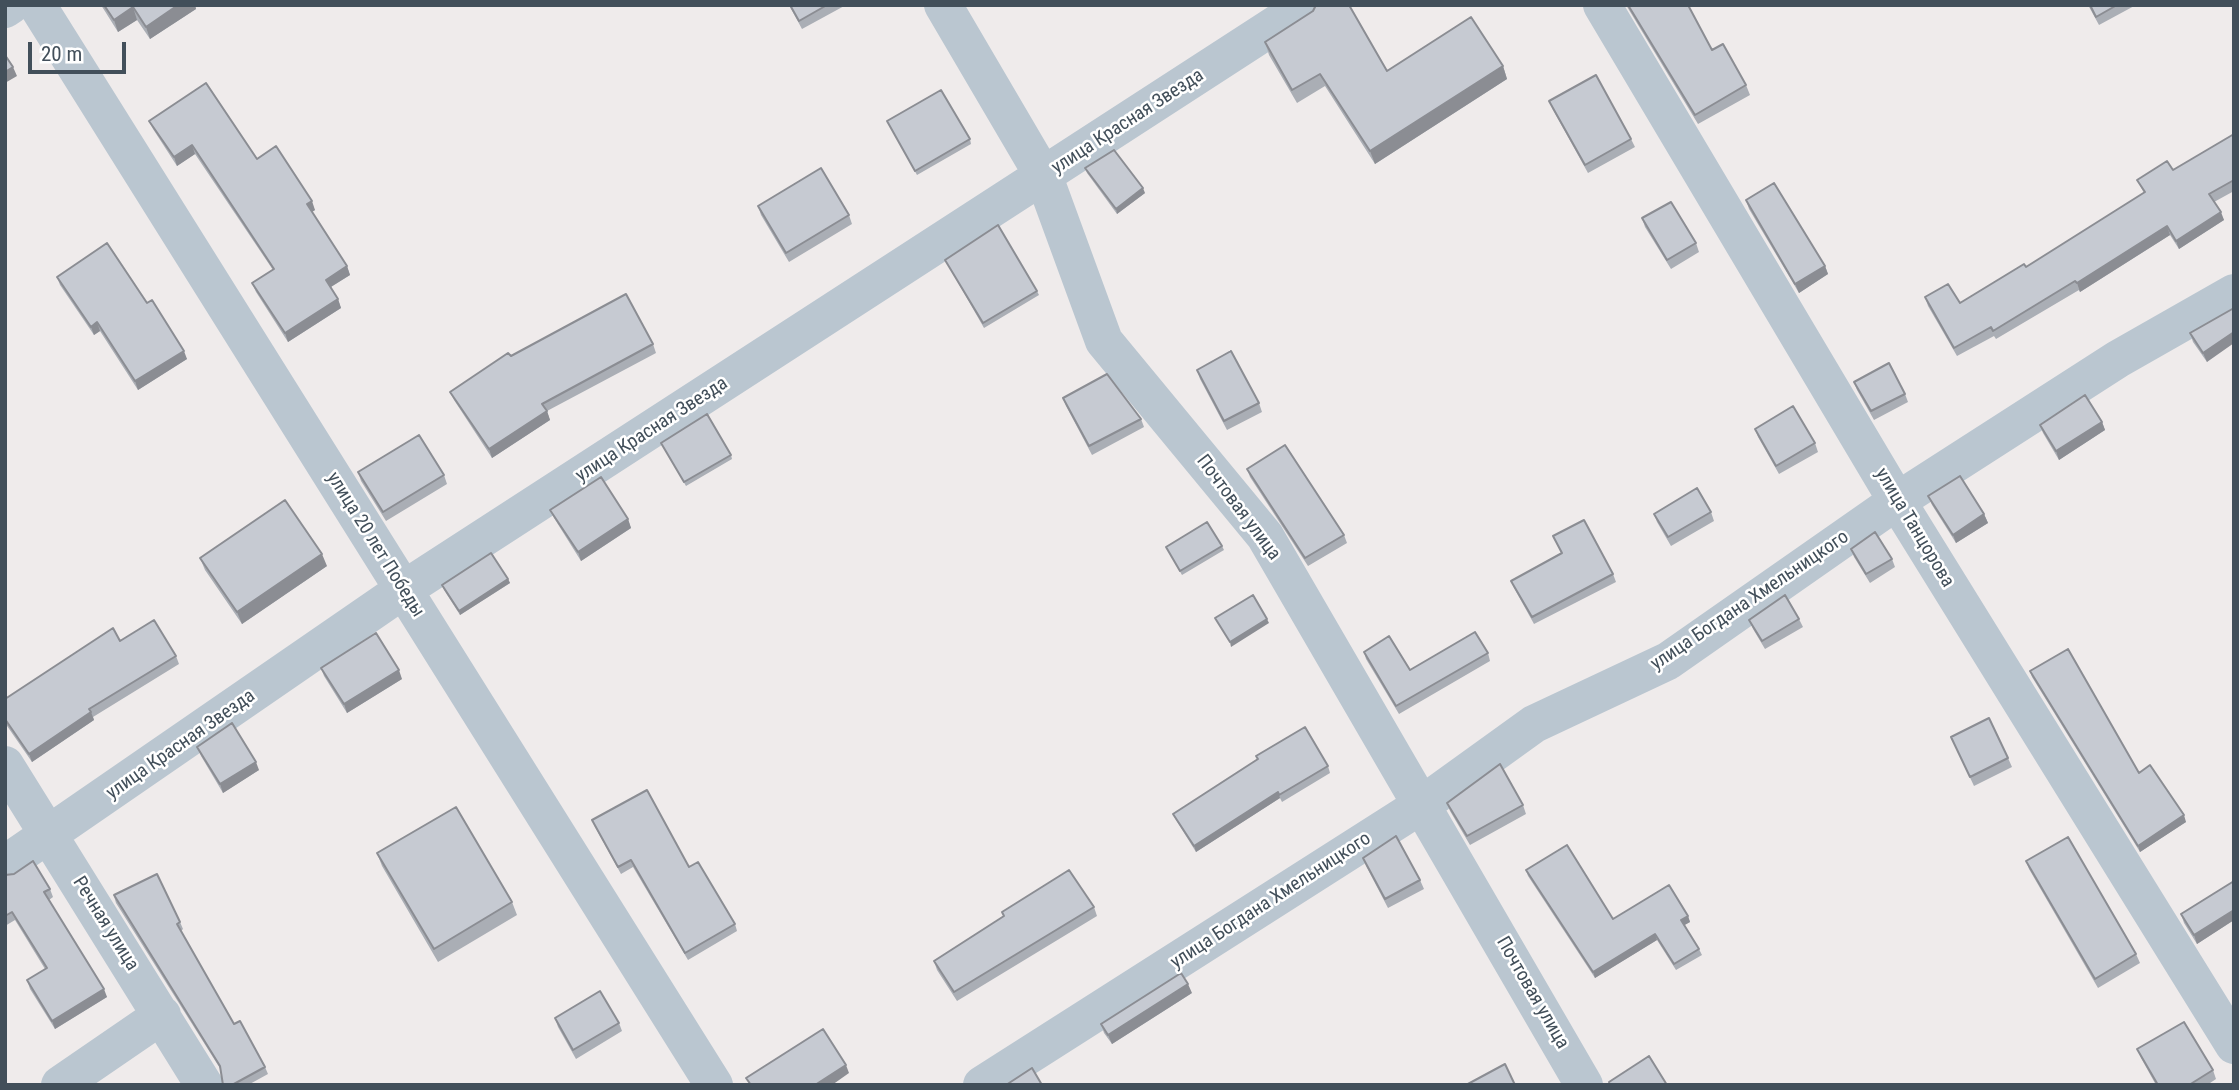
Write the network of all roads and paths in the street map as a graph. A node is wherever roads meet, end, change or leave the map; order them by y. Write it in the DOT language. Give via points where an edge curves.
graph roads {
  1 [pos="11,5"];
  2 [pos="37,5"];
  3 [pos="943,5"];
  4 [pos="1306,5"];
  5 [pos="1602,5"];
  6 [pos="5,9"];
  7 [pos="1044,177"];
  8 [pos="2234,293"];
  9 [pos="1897,501"];
  10 [pos="403,590"];
  11 [pos="5,765"];
  12 [pos="1423,804"];
  13 [pos="50,835"];
  14 [pos="5,864"];
  15 [pos="162,1016"];
  16 [pos="2234,1045"];
  17 [pos="60,1085"];
  18 [pos="204,1085"];
  19 [pos="714,1085"];
  20 [pos="982,1085"];
  21 [pos="1584,1085"];
  1 -- 6 [label="street"];
  2 -- 10 [label="street, улица 20 лет Победы"];
  3 -- 7 [label="street, Почтовая улица"];
  4 -- 7 [label="street, улица Красная Звезда"];
  5 -- 9 [label="street, улица Танцорова"];
  7 -- 10 [label="street, улица Красная Звезда"];
  7 -- 12 [label="street, Почтовая улица" via="1104,341 1265,536"];
  8 -- 9 [label="street, улица Богдана Хмельницкого" via="2118,359"];
  9 -- 12 [label="street, улица Богдана Хмельницкого" via="1668,661 1534,724"];
  9 -- 16 [label="street, улица Танцорова"];
  10 -- 13 [label="street, улица Красная Звезда"];
  10 -- 19 [label="street, улица 20 лет Победы"];
  11 -- 13 [label="street, Речная улица"];
  12 -- 20 [label="street, улица Богдана Хмельницкого"];
  12 -- 21 [label="street, Почтовая улица"];
  13 -- 14 [label="street, улица Красная Звезда"];
  13 -- 15 [label="street, Речная улица"];
  15 -- 17 [label="street"];
  15 -- 18 [label="street, Речная улица"];
}
